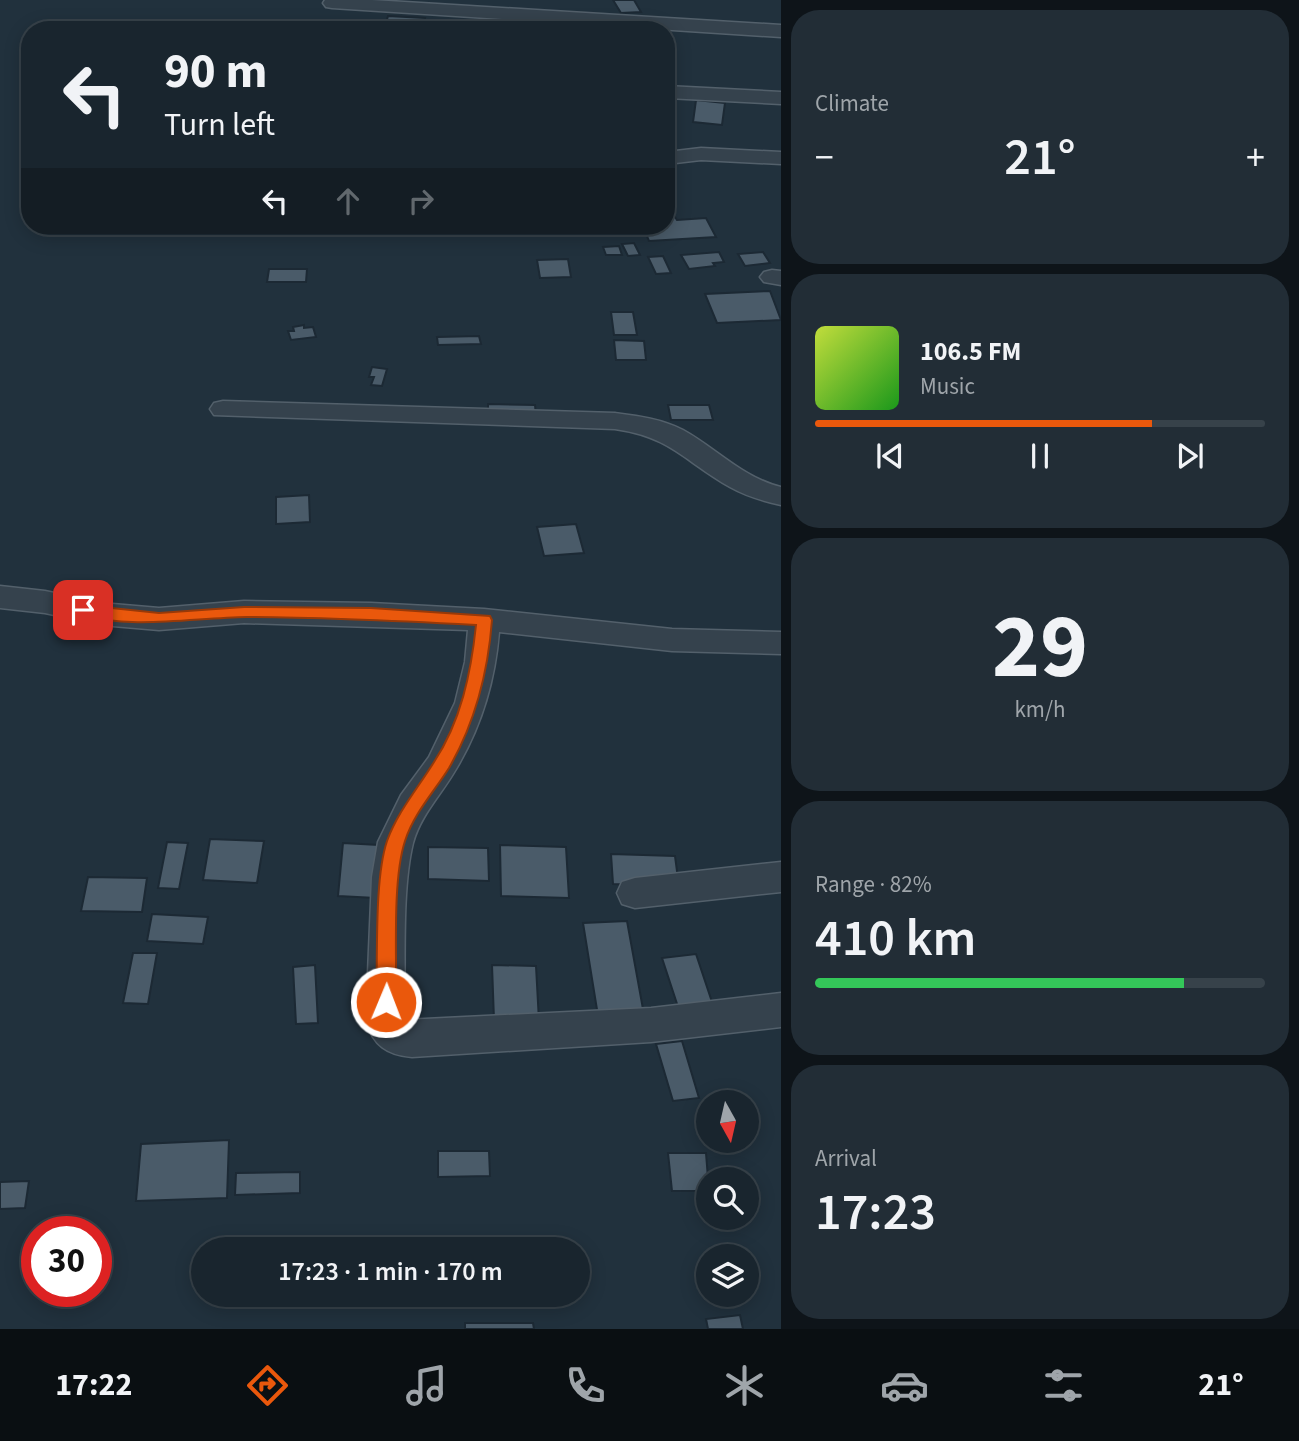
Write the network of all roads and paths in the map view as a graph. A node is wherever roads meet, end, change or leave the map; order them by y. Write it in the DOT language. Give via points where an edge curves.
graph roads {
  1 [pos="332,2"];
  2 [pos="626,21"];
  3 [pos="675,24"];
  4 [pos="781,31"];
  5 [pos="675,92"];
  6 [pos="781,98"];
  7 [pos="675,157"];
  8 [pos="781,158"];
  9 [pos="223,410"];
  10 [pos="781,496"];
  11 [pos="0,597"];
  12 [pos="485,620"];
  13 [pos="781,643"];
  14 [pos="781,877"];
  15 [pos="635,892"];
  16 [pos="781,1010"];
  1 -- 2 [label="street"];
  3 -- 4 [label="street"];
  5 -- 6 [label="street"];
  7 -- 8 [label="street"];
  9 -- 10 [label="street" via="646,425 676,438 764,493"];
  11 -- 12 [label="street" via="159,619 244,612"];
  12 -- 13 [label="street" via="672,640"];
  12 -- 16 [label="street" via="471,704 396,842 390,877 387,1030 398,1038 412,1039 651,1026"];
  14 -- 15 [label="street"];
}
